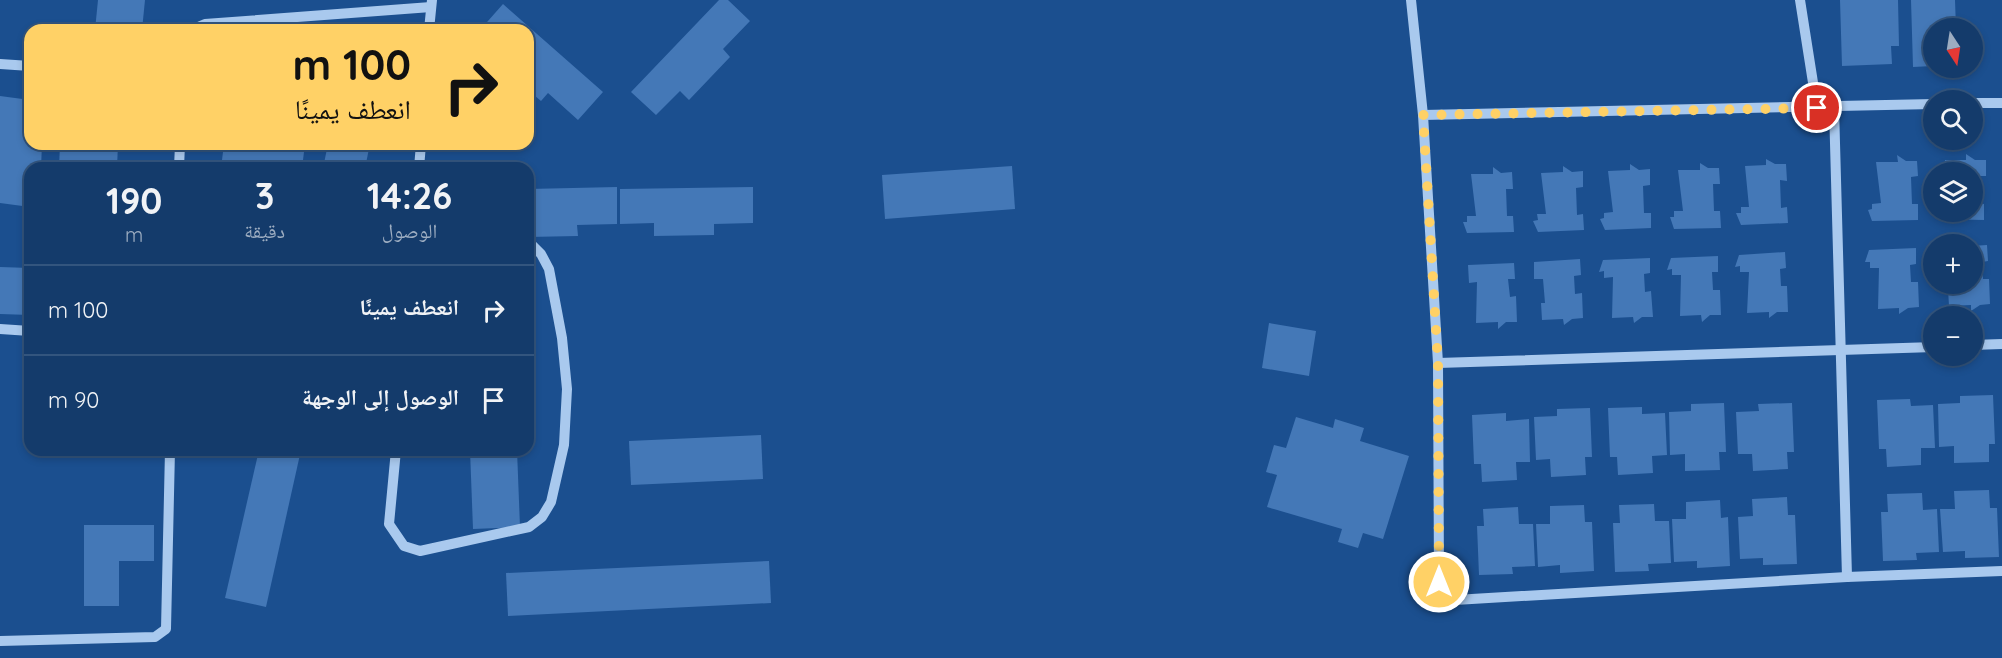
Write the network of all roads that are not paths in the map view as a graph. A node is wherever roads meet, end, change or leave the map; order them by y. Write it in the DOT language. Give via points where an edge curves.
graph roads {
  1 [pos="1411,0"];
  2 [pos="1800,0"];
  3 [pos="431,3"];
  4 [pos="205,24"];
  5 [pos="429,24"];
  6 [pos="0,64"];
  7 [pos="24,66"];
  8 [pos="2002,102"];
  9 [pos="1983,103"];
  10 [pos="1923,104"];
  11 [pos="1834,107"];
  12 [pos="1817,108"];
  13 [pos="1423,115"];
  14 [pos="534,247"];
  15 [pos="0,329"];
  16 [pos="24,331"];
  17 [pos="2002,344"];
  18 [pos="1983,345"];
  19 [pos="1923,346"];
  20 [pos="1840,350"];
  21 [pos="1438,363"];
  22 [pos="170,456"];
  23 [pos="395,456"];
  24 [pos="2002,571"];
  25 [pos="1847,577"];
  26 [pos="0,641"];
  1 -- 13 [label="street"];
  2 -- 12 [label="street"];
  3 -- 4 [label="street"];
  3 -- 5 [label="street"];
  6 -- 7 [label="street"];
  8 -- 9 [label="street"];
  10 -- 11 [label="street"];
  11 -- 12 [label="street"];
  11 -- 20 [label="street"];
  12 -- 13 [label="street"];
  13 -- 21 [label="street"];
  14 -- 23 [label="street" via="549,269 567,389 564,445 551,502 542,517 529,527 431,548 404,546 389,524"];
  15 -- 16 [label="street"];
  17 -- 18 [label="street"];
  19 -- 20 [label="street"];
  20 -- 21 [label="street"];
  20 -- 25 [label="street"];
  21 -- 25 [label="street" via="1439,582 1442,593 1455,600"];
  22 -- 26 [label="street" via="166,628 161,635"];
  24 -- 25 [label="street"];
}
